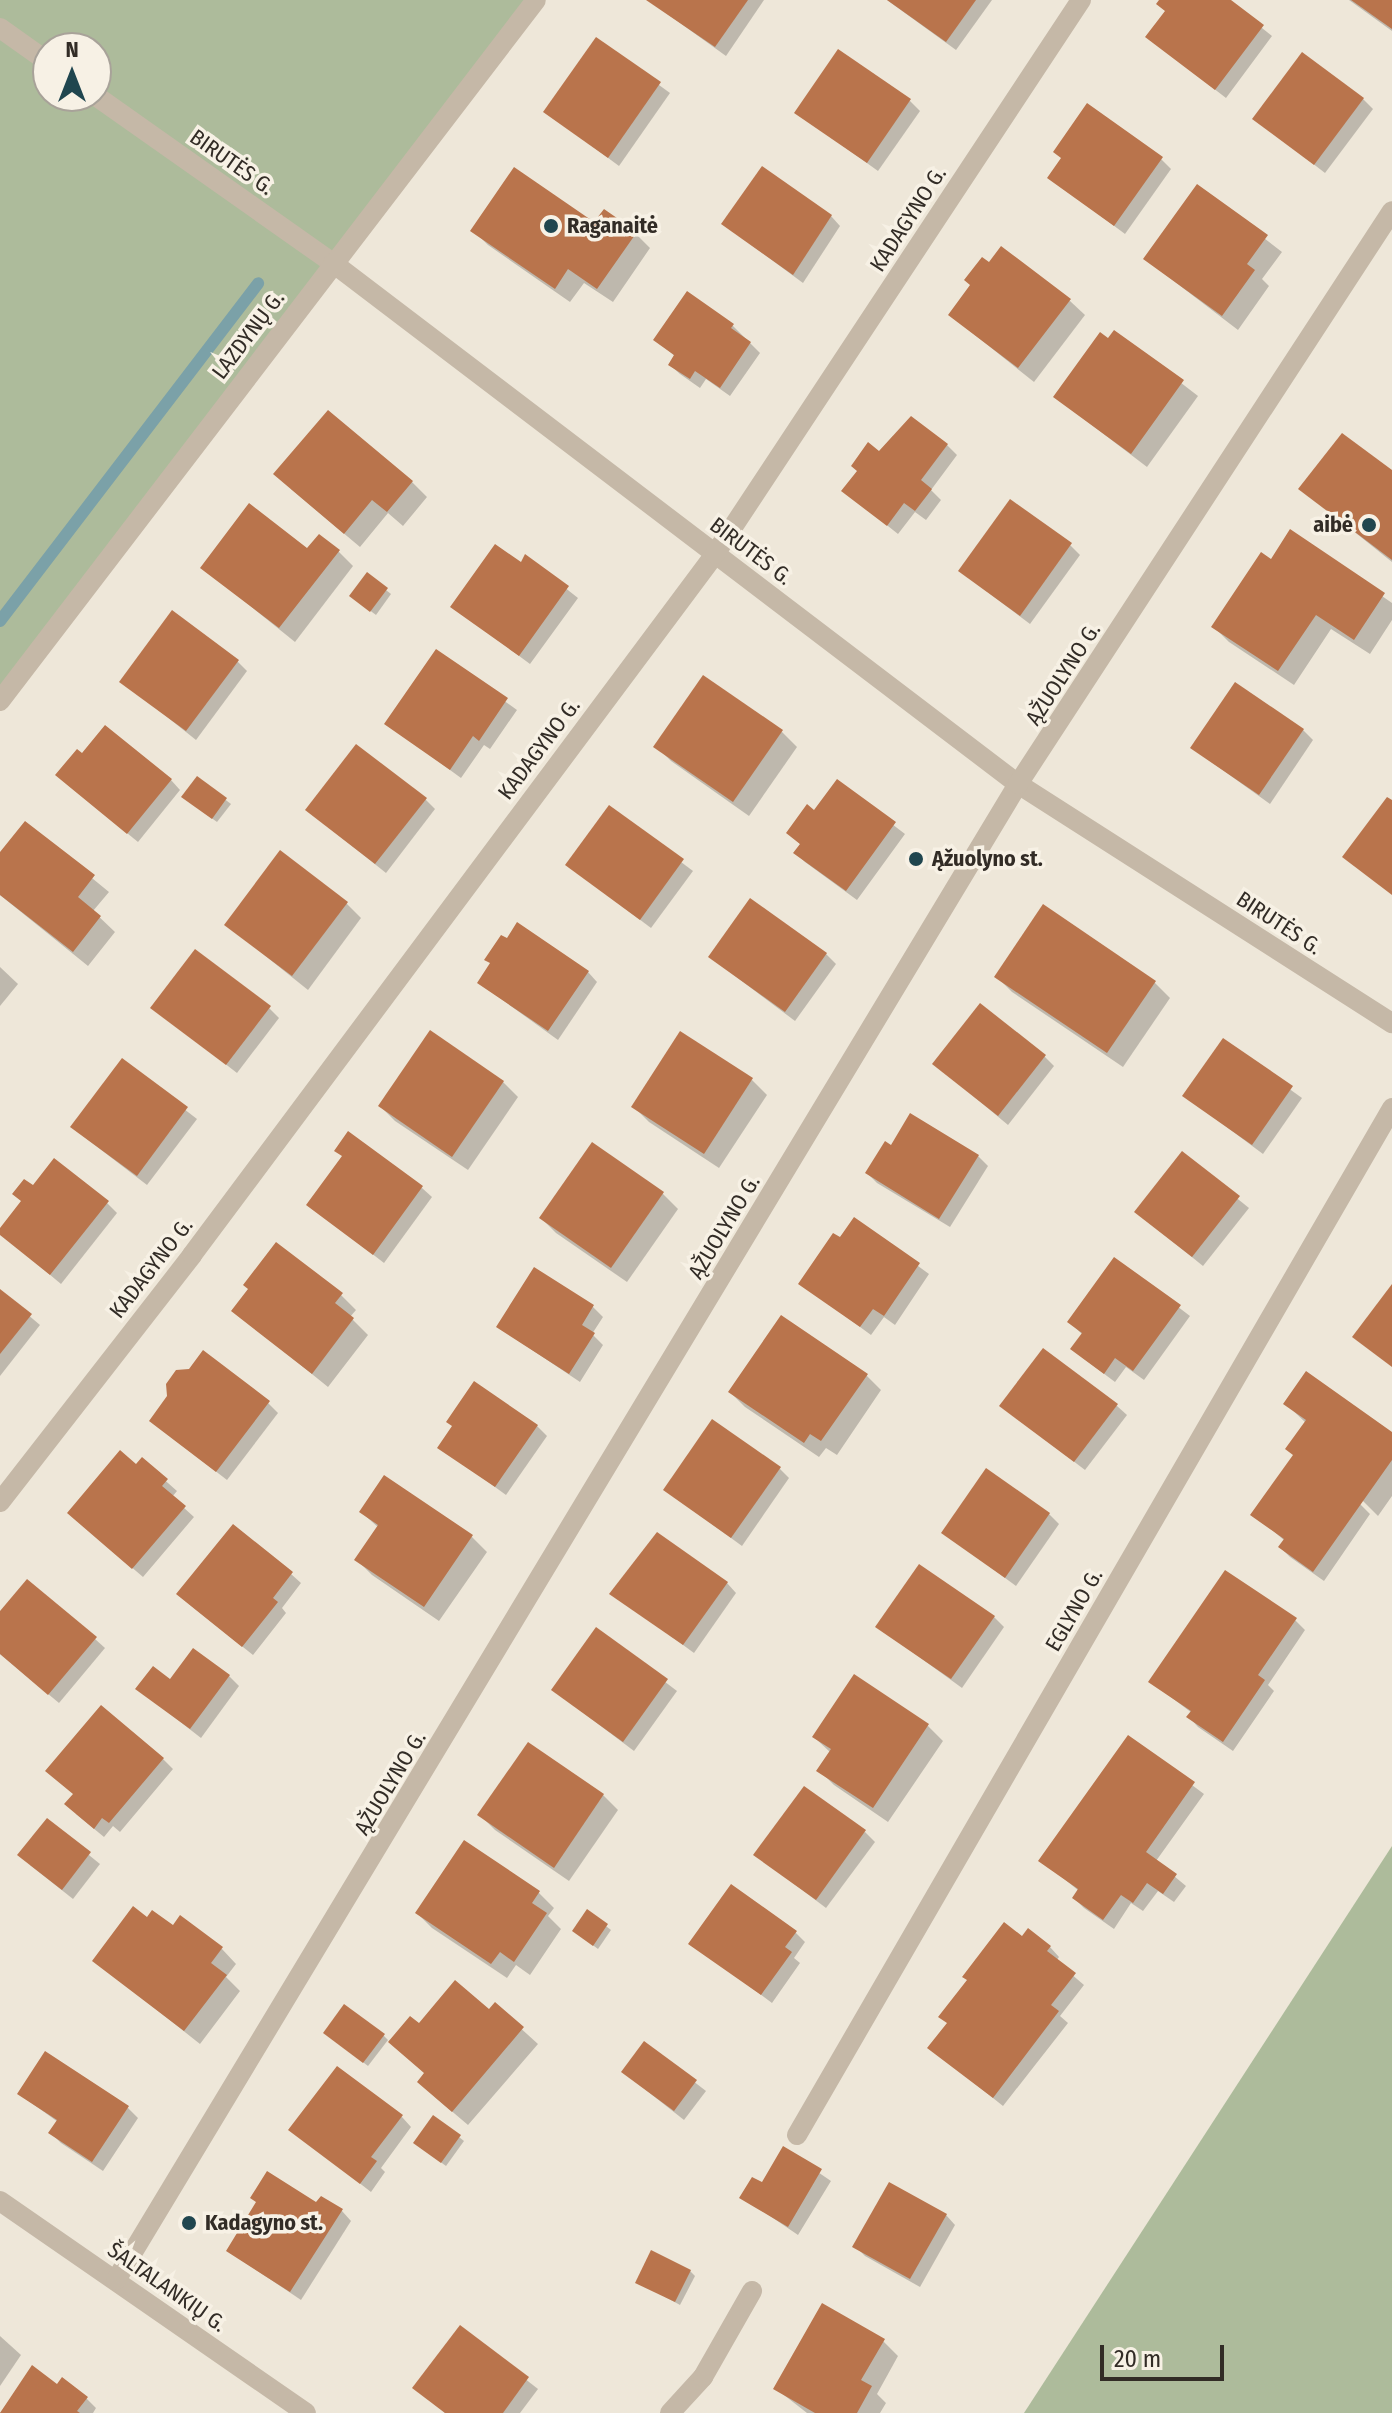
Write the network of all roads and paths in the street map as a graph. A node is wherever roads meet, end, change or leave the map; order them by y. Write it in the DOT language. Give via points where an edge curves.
graph roads {
  1 [pos="536,0"];
  2 [pos="1081,0"];
  3 [pos="0,28"];
  4 [pos="32,51"];
  5 [pos="112,107"];
  6 [pos="1392,211"];
  7 [pos="333,263"];
  8 [pos="715,554"];
  9 [pos="0,701"];
  10 [pos="1018,784"];
  11 [pos="1392,1023"];
  12 [pos="1392,1108"];
  13 [pos="0,1502"];
  14 [pos="797,2135"];
  15 [pos="0,2201"];
  16 [pos="116,2280"];
  17 [pos="752,2291"];
  18 [pos="306,2413"];
  19 [pos="670,2413"];
  1 -- 7 [label="street, LAZDYNŲ G."];
  2 -- 8 [label="street, KADAGYNO G."];
  3 -- 4 [label="street"];
  5 -- 7 [label="street, BIRUTĖS G."];
  6 -- 10 [label="street, ĄŽUOLYNO G."];
  7 -- 8 [label="street, BIRUTĖS G."];
  7 -- 9 [label="street, LAZDYNŲ G."];
  8 -- 10 [label="street, BIRUTĖS G."];
  8 -- 13 [label="street, KADAGYNO G." via="192,1255"];
  10 -- 11 [label="street, BIRUTĖS G."];
  10 -- 16 [label="street, ĄŽUOLYNO G."];
  12 -- 14 [label="street, EGLYNO G."];
  15 -- 16 [label="street, ŠALTALANKIŲ G."];
  16 -- 18 [label="street, ŠALTALANKIŲ G."];
  17 -- 19 [label="street" via="703,2377"];
}
